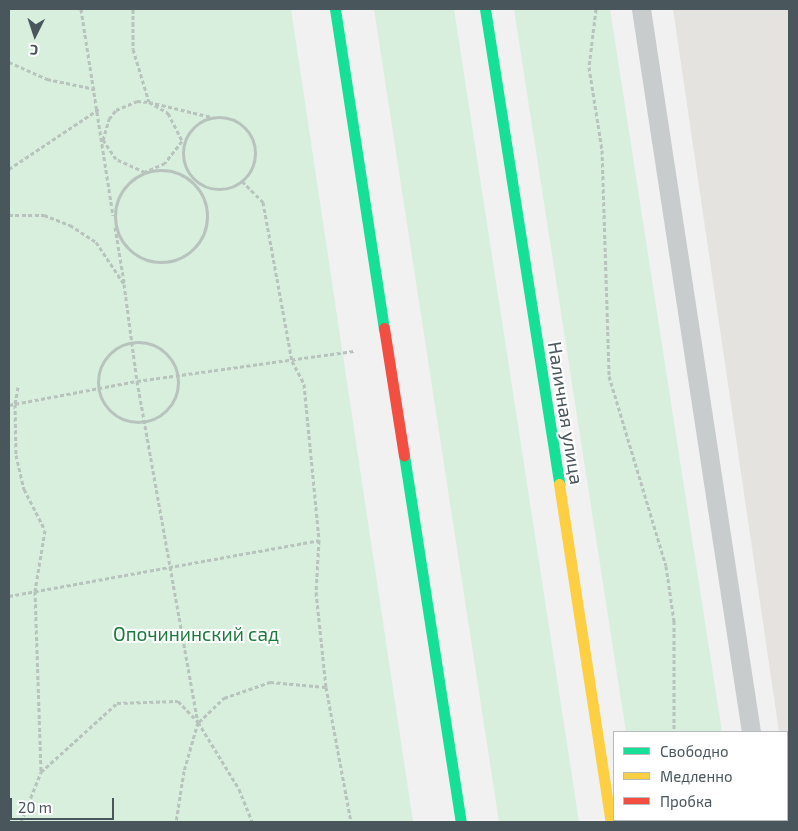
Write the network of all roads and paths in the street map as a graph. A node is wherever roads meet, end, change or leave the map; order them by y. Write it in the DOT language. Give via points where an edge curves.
graph roads {
  1 [pos="81,9"];
  2 [pos="133,9"];
  3 [pos="336,9"];
  4 [pos="485,9"];
  5 [pos="596,9"];
  6 [pos="641,9"];
  7 [pos="9,62"];
  8 [pos="95,88"];
  9 [pos="149,102"];
  10 [pos="99,109"];
  11 [pos="212,117"];
  12 [pos="103,140"];
  13 [pos="182,141"];
  14 [pos="9,169"];
  15 [pos="145,172"];
  16 [pos="189,178"];
  17 [pos="242,181"];
  18 [pos="9,215"];
  19 [pos="114,221"];
  20 [pos="124,284"];
  21 [pos="132,342"];
  22 [pos="354,351"];
  23 [pos="292,361"];
  24 [pos="178,375"];
  25 [pos="137,380"];
  26 [pos="18,387"];
  27 [pos="98,388"];
  28 [pos="15,404"];
  29 [pos="9,405"];
  30 [pos="144,421"];
  31 [pos="319,540"];
  32 [pos="169,567"];
  33 [pos="35,591"];
  34 [pos="9,596"];
  35 [pos="326,687"];
  36 [pos="198,722"];
  37 [pos="674,731"];
  38 [pos="751,731"];
  39 [pos="41,772"];
  40 [pos="21,822"];
  41 [pos="176,822"];
  42 [pos="252,822"];
  43 [pos="351,822"];
  44 [pos="461,822"];
  45 [pos="611,822"];
  1 -- 8 [label="path"];
  2 -- 9 [label="path" via="133,49"];
  3 -- 44 [label="main road"];
  4 -- 45 [label="main road, Наличная улица"];
  5 -- 37 [label="path" via="589,67 602,150 609,376 666,566 674,621"];
  6 -- 38 [label="lane"];
  7 -- 8 [label="path" via="47,79"];
  8 -- 10 [label="path"];
  9 -- 11 [label="path"];
  9 -- 12 [label="path" via="132,102 116,110"];
  9 -- 13 [label="path" via="168,113"];
  10 -- 12 [label="path"];
  10 -- 14 [label="path"];
  11 -- 13 [label="path" via="200,122"];
  11 -- 17 [label="path" via="235,120 252,138 255,161"];
  12 -- 15 [label="path" via="116,159"];
  12 -- 19 [label="path"];
  13 -- 15 [label="path" via="165,163"];
  13 -- 16 [label="path"];
  15 -- 16 [label="path" via="160,169"];
  15 -- 19 [label="path" via="122,191"];
  16 -- 17 [label="path" via="220,190"];
  16 -- 19 [label="path" via="206,203 208,218 204,234 184,256 170,261 140,257 128,248"];
  17 -- 23 [label="path" via="263,202"];
  18 -- 20 [label="path" via="44,215 70,225 96,242"];
  19 -- 20 [label="path"];
  20 -- 21 [label="path"];
  21 -- 24 [label="path" via="156,346 174,364"];
  21 -- 25 [label="path"];
  21 -- 27 [label="path" via="120,346 102,363"];
  22 -- 23 [label="path"];
  23 -- 24 [label="path"];
  23 -- 31 [label="path" via="304,384"];
  24 -- 25 [label="path"];
  24 -- 30 [label="path" via="178,388 166,410"];
  25 -- 27 [label="path"];
  25 -- 30 [label="path"];
  26 -- 28 [label="path"];
  27 -- 28 [label="path"];
  27 -- 30 [label="path" via="109,410 119,418"];
  28 -- 29 [label="path"];
  28 -- 33 [label="path" via="16,455 24,489 45,530"];
  30 -- 32 [label="path"];
  31 -- 32 [label="path"];
  31 -- 35 [label="path" via="316,592"];
  32 -- 33 [label="path"];
  32 -- 36 [label="path"];
  33 -- 34 [label="path"];
  33 -- 39 [label="path"];
  35 -- 36 [label="path" via="270,682 224,698"];
  35 -- 43 [label="path"];
  36 -- 39 [label="path" via="178,701 117,703"];
  36 -- 41 [label="path" via="184,771"];
  36 -- 42 [label="path" via="239,789"];
  39 -- 40 [label="path"];
}
